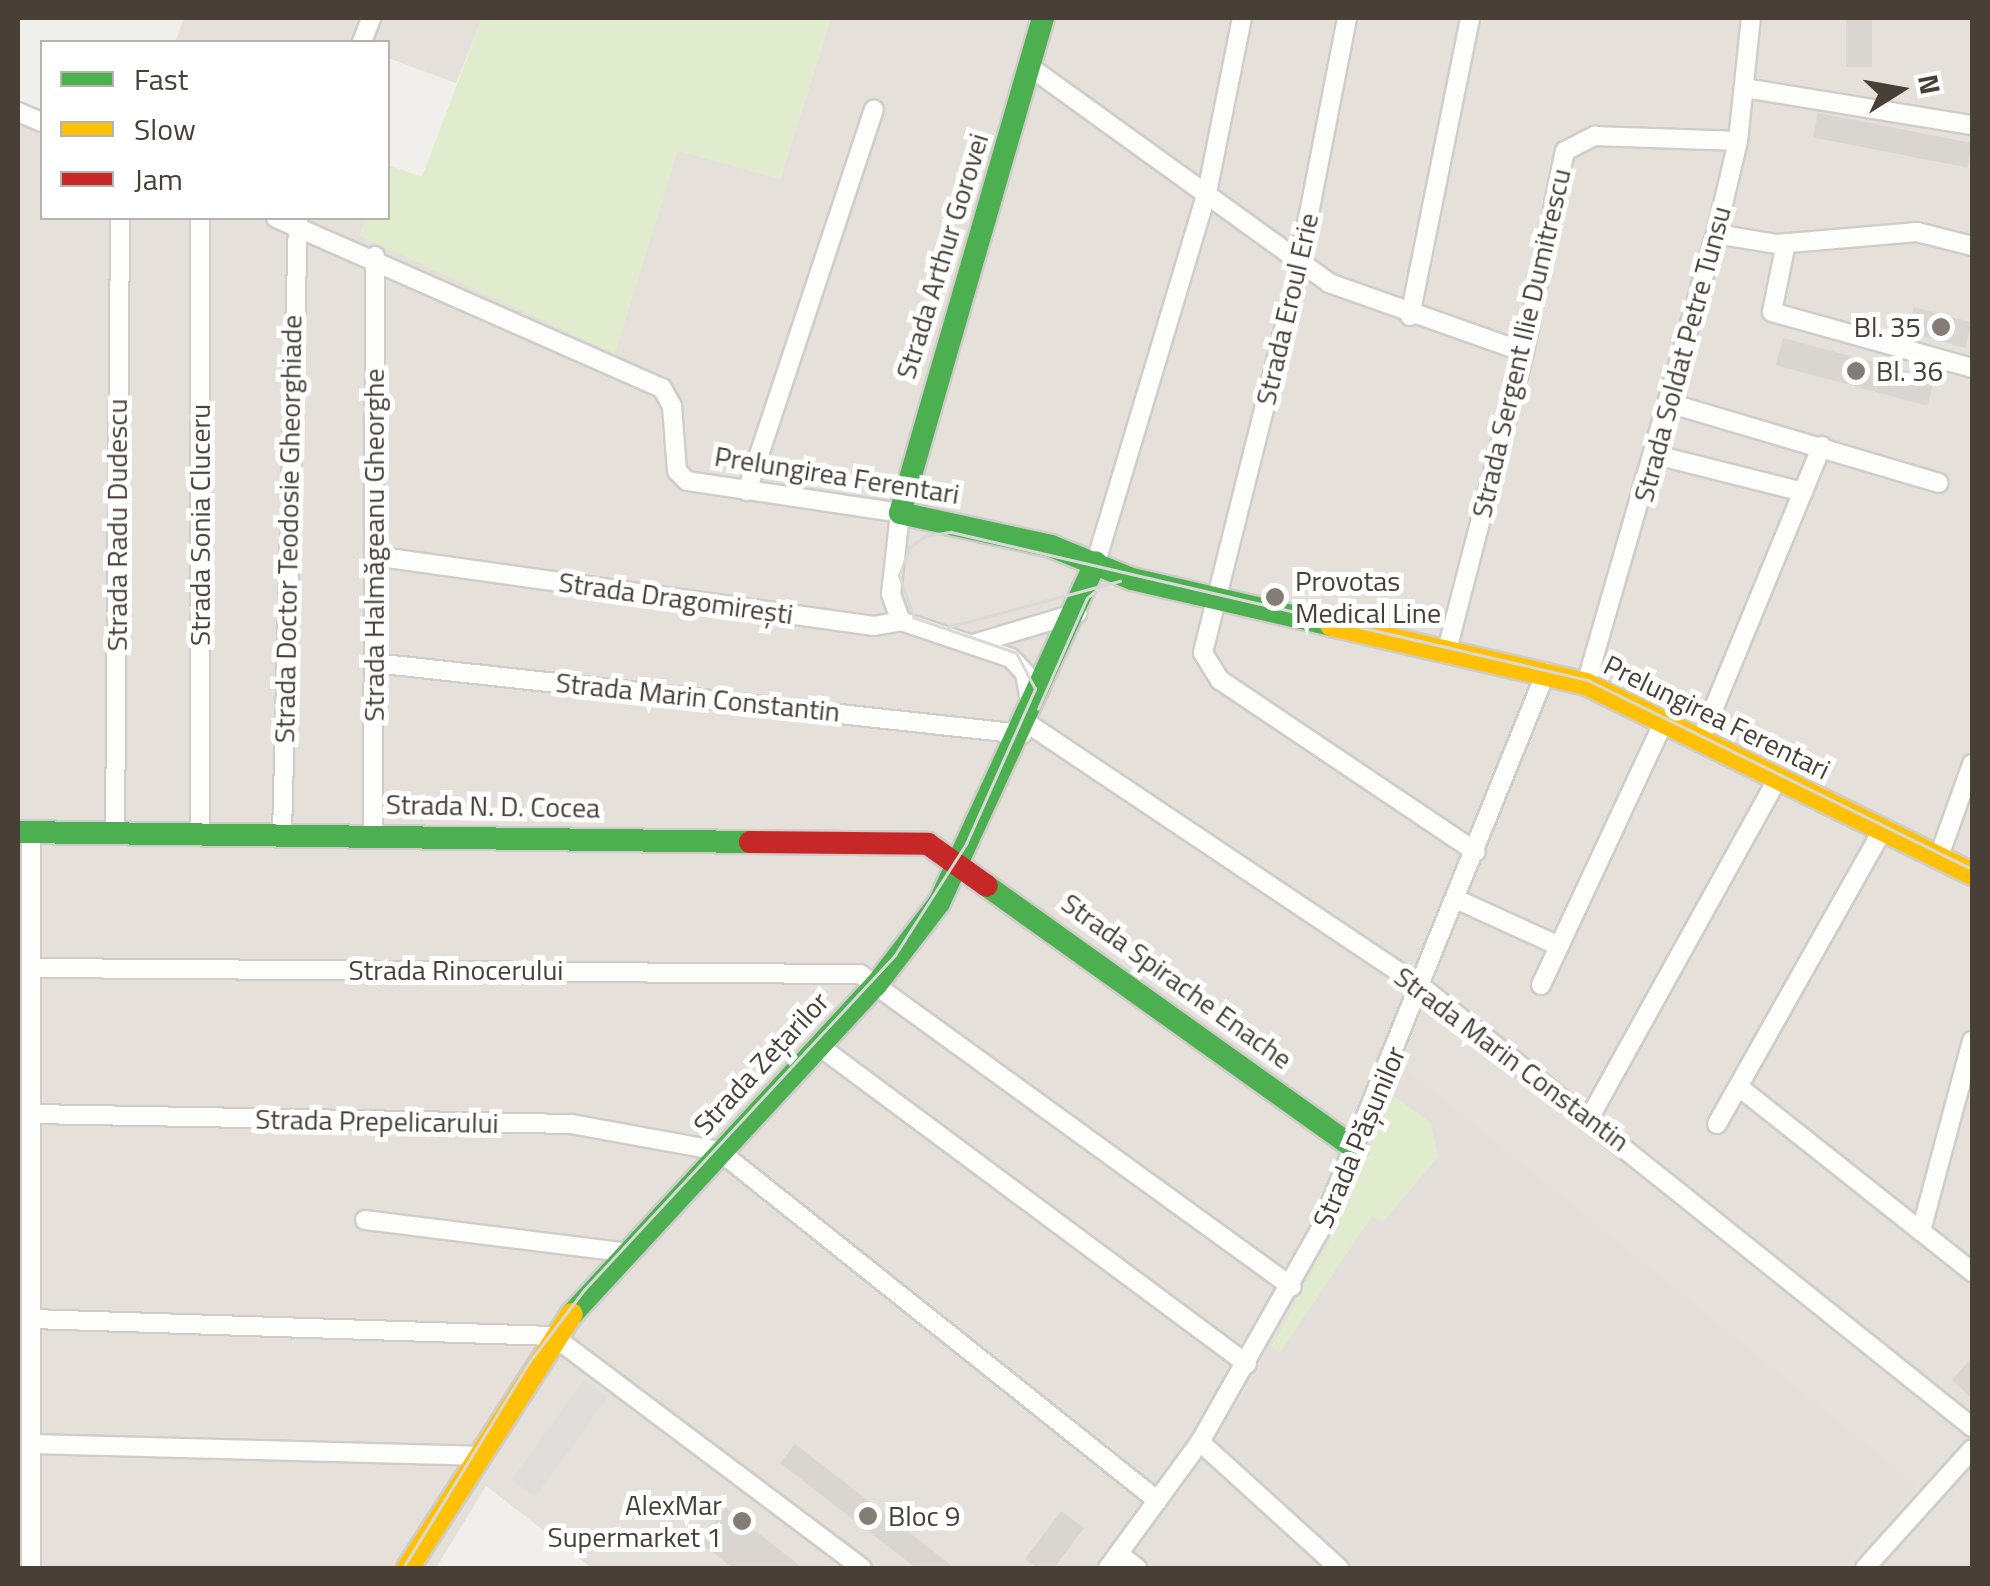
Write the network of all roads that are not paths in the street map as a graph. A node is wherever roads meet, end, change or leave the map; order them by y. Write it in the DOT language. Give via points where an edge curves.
graph roads {
  1 [pos="1043,18"];
  2 [pos="1242,18"];
  3 [pos="1347,18"];
  4 [pos="1470,18"];
  5 [pos="1752,18"];
  6 [pos="1030,67"];
  7 [pos="1745,88"];
  8 [pos="874,110"];
  9 [pos="1972,125"];
  10 [pos="1738,141"];
  11 [pos="1208,188"];
  12 [pos="120,220"];
  13 [pos="200,220"];
  14 [pos="296,221"];
  15 [pos="1716,234"];
  16 [pos="1786,242"];
  17 [pos="1972,246"];
  18 [pos="375,256"];
  19 [pos="1301,262"];
  20 [pos="1410,316"];
  21 [pos="1524,352"];
  22 [pos="1972,368"];
  23 [pos="1672,404"];
  24 [pos="1822,446"];
  25 [pos="1656,455"];
  26 [pos="1939,484"];
  27 [pos="747,491"];
  28 [pos="1803,492"];
  29 [pos="900,512"];
  30 [pos="374,556"];
  31 [pos="1096,562"];
  32 [pos="1132,579"];
  33 [pos="1215,598"];
  34 [pos="1077,613"];
  35 [pos="901,621"];
  36 [pos="973,644"];
  37 [pos="1446,650"];
  38 [pos="374,663"];
  39 [pos="1546,672"];
  40 [pos="1586,684"];
  41 [pos="1665,719"];
  42 [pos="1027,724"];
  43 [pos="1701,738"];
  44 [pos="1972,764"];
  45 [pos="1777,778"];
  46 [pos="24,832"];
  47 [pos="115,832"];
  48 [pos="200,833"];
  49 [pos="1881,833"];
  50 [pos="282,834"];
  51 [pos="373,834"];
  52 [pos="1476,852"];
  53 [pos="1938,860"];
  54 [pos="963,862"];
  55 [pos="1972,874"];
  56 [pos="1458,900"];
  57 [pos="1560,946"];
  58 [pos="32,968"];
  59 [pos="876,985"];
  60 [pos="1541,986"];
  61 [pos="1422,987"];
  62 [pos="1972,1041"];
  63 [pos="820,1046"];
  64 [pos="1739,1087"];
  65 [pos="32,1114"];
  66 [pos="1590,1117"];
  67 [pos="1717,1124"];
  68 [pos="1356,1149"];
  69 [pos="719,1150"];
  70 [pos="365,1220"];
  71 [pos="1921,1231"];
  72 [pos="622,1252"];
  73 [pos="1972,1272"];
  74 [pos="1292,1287"];
  75 [pos="32,1319"];
  76 [pos="553,1336"];
  77 [pos="1247,1364"];
  78 [pos="1972,1427"];
  79 [pos="1200,1442"];
  80 [pos="31,1444"];
  81 [pos="1972,1449"];
  82 [pos="477,1456"];
  83 [pos="1158,1500"];
  84 [pos="1114,1561"];
  85 [pos="31,1568"];
  86 [pos="408,1568"];
  87 [pos="862,1568"];
  88 [pos="1138,1568"];
  89 [pos="1339,1568"];
  90 [pos="1865,1568"];
  1 -- 6 [label="main road, Strada Arthur Gorovei"];
  2 -- 11 [label="street"];
  3 -- 19 [label="street, Strada Eroul Erie"];
  4 -- 20 [label="street"];
  5 -- 7 [label="street, Strada Soldat Petre Tunsu"];
  6 -- 11 [label="street"];
  6 -- 29 [label="main road, Strada Arthur Gorovei"];
  7 -- 9 [label="street"];
  7 -- 10 [label="street, Strada Soldat Petre Tunsu"];
  8 -- 27 [label="street"];
  10 -- 15 [label="street, Strada Soldat Petre Tunsu"];
  10 -- 21 [label="street, Strada Sergent Ilie Dumitrescu" via="1595,136 1569,144"];
  11 -- 19 [label="street"];
  11 -- 31 [label="street"];
  12 -- 47 [label="street, Strada Radu Dudescu"];
  13 -- 48 [label="street, Strada Sonia Cluceru"];
  14 -- 18 [label="street, Prelungirea Ferentari"];
  14 -- 50 [label="street, Strada Doctor Teodosie Gheorghiade"];
  15 -- 16 [label="street"];
  15 -- 23 [label="street, Strada Soldat Petre Tunsu"];
  16 -- 17 [label="street" via="1861,243 1900,232"];
  16 -- 22 [label="street" via="1772,312"];
  18 -- 27 [label="street, Prelungirea Ferentari" via="662,388 682,477"];
  18 -- 30 [label="street, Strada Halmăgeanu Gheorghe"];
  19 -- 20 [label="street" via="1329,283"];
  19 -- 33 [label="street, Strada Eroul Erie"];
  20 -- 21 [label="street"];
  21 -- 37 [label="street, Strada Sergent Ilie Dumitrescu"];
  23 -- 24 [label="street"];
  23 -- 25 [label="street, Strada Soldat Petre Tunsu"];
  24 -- 26 [label="street"];
  24 -- 28 [label="street"];
  25 -- 28 [label="street"];
  25 -- 40 [label="street, Strada Soldat Petre Tunsu"];
  27 -- 29 [label="street, Prelungirea Ferentari"];
  28 -- 43 [label="street"];
  29 -- 31 [label="main road, Prelungirea Ferentari"];
  29 -- 35 [label="street" via="891,594"];
  30 -- 35 [label="street, Strada Dragomirești" via="874,626"];
  30 -- 38 [label="street, Strada Halmăgeanu Gheorghe"];
  31 -- 32 [label="main road, Prelungirea Ferentari"];
  31 -- 34 [label="main road, Strada Zețarilor"];
  32 -- 33 [label="main road, Prelungirea Ferentari"];
  32 -- 34 [label="main road"];
  33 -- 37 [label="main road, Prelungirea Ferentari"];
  33 -- 52 [label="street, Strada Eroul Erie" via="1202,653 1211,672"];
  34 -- 36 [label="street"];
  34 -- 42 [label="main road, Strada Zețarilor"];
  35 -- 36 [label="street, Strada Dragomirești"];
  36 -- 42 [label="street, Strada Dragomirești" via="1022,667"];
  37 -- 39 [label="main road, Prelungirea Ferentari"];
  38 -- 42 [label="street, Strada Marin Constantin"];
  38 -- 51 [label="street, Strada Halmăgeanu Gheorghe"];
  39 -- 40 [label="main road, Prelungirea Ferentari"];
  39 -- 52 [label="street, Strada Pășunilor"];
  40 -- 41 [label="main road, Prelungirea Ferentari"];
  41 -- 43 [label="main road, Prelungirea Ferentari"];
  41 -- 57 [label="street"];
  42 -- 54 [label="main road, Strada Zețarilor"];
  42 -- 61 [label="street, Strada Marin Constantin"];
  43 -- 45 [label="main road, Prelungirea Ferentari"];
  44 -- 53 [label="street"];
  45 -- 49 [label="main road, Prelungirea Ferentari"];
  45 -- 66 [label="street"];
  46 -- 47 [label="main road, Strada N. D. Cocea"];
  46 -- 58 [label="street"];
  47 -- 48 [label="main road, Strada N. D. Cocea"];
  48 -- 50 [label="main road, Strada N. D. Cocea"];
  49 -- 53 [label="main road, Prelungirea Ferentari"];
  49 -- 64 [label="street"];
  50 -- 51 [label="main road, Strada N. D. Cocea"];
  51 -- 54 [label="main road, Strada N. D. Cocea" via="892,842 937,846"];
  52 -- 56 [label="street, Strada Pășunilor"];
  53 -- 55 [label="main road, Prelungirea Ferentari"];
  54 -- 59 [label="main road, Strada Zețarilor"];
  54 -- 68 [label="main road, Strada Spirache Enache"];
  56 -- 57 [label="street"];
  56 -- 61 [label="street, Strada Pășunilor"];
  57 -- 60 [label="street"];
  58 -- 59 [label="street, Strada Rinocerului" via="848,972"];
  58 -- 65 [label="street"];
  59 -- 63 [label="main road, Strada Zețarilor"];
  59 -- 74 [label="street"];
  61 -- 66 [label="street, Strada Marin Constantin"];
  61 -- 68 [label="street, Strada Pășunilor"];
  62 -- 71 [label="street"];
  63 -- 69 [label="main road, Strada Zețarilor"];
  63 -- 77 [label="street"];
  64 -- 67 [label="street"];
  64 -- 71 [label="street"];
  65 -- 69 [label="street, Strada Prepelicarului" via="572,1124"];
  65 -- 75 [label="street"];
  66 -- 78 [label="street, Strada Marin Constantin"];
  68 -- 74 [label="street, Strada Pășunilor"];
  69 -- 72 [label="main road, Strada Zețarilor"];
  69 -- 83 [label="street"];
  70 -- 72 [label="street"];
  71 -- 73 [label="street"];
  72 -- 76 [label="main road, Strada Zețarilor"];
  74 -- 77 [label="street, Strada Pășunilor"];
  75 -- 76 [label="street"];
  75 -- 80 [label="street"];
  76 -- 82 [label="main road, Strada Zețarilor"];
  76 -- 87 [label="street"];
  77 -- 79 [label="street, Strada Pășunilor"];
  79 -- 83 [label="street, Strada Pășunilor"];
  79 -- 89 [label="street"];
  80 -- 82 [label="street"];
  80 -- 85 [label="street"];
  81 -- 90 [label="street"];
  82 -- 86 [label="main road, Strada Zețarilor"];
  83 -- 84 [label="street, Strada Pășunilor"];
  84 -- 88 [label="street"];
}
